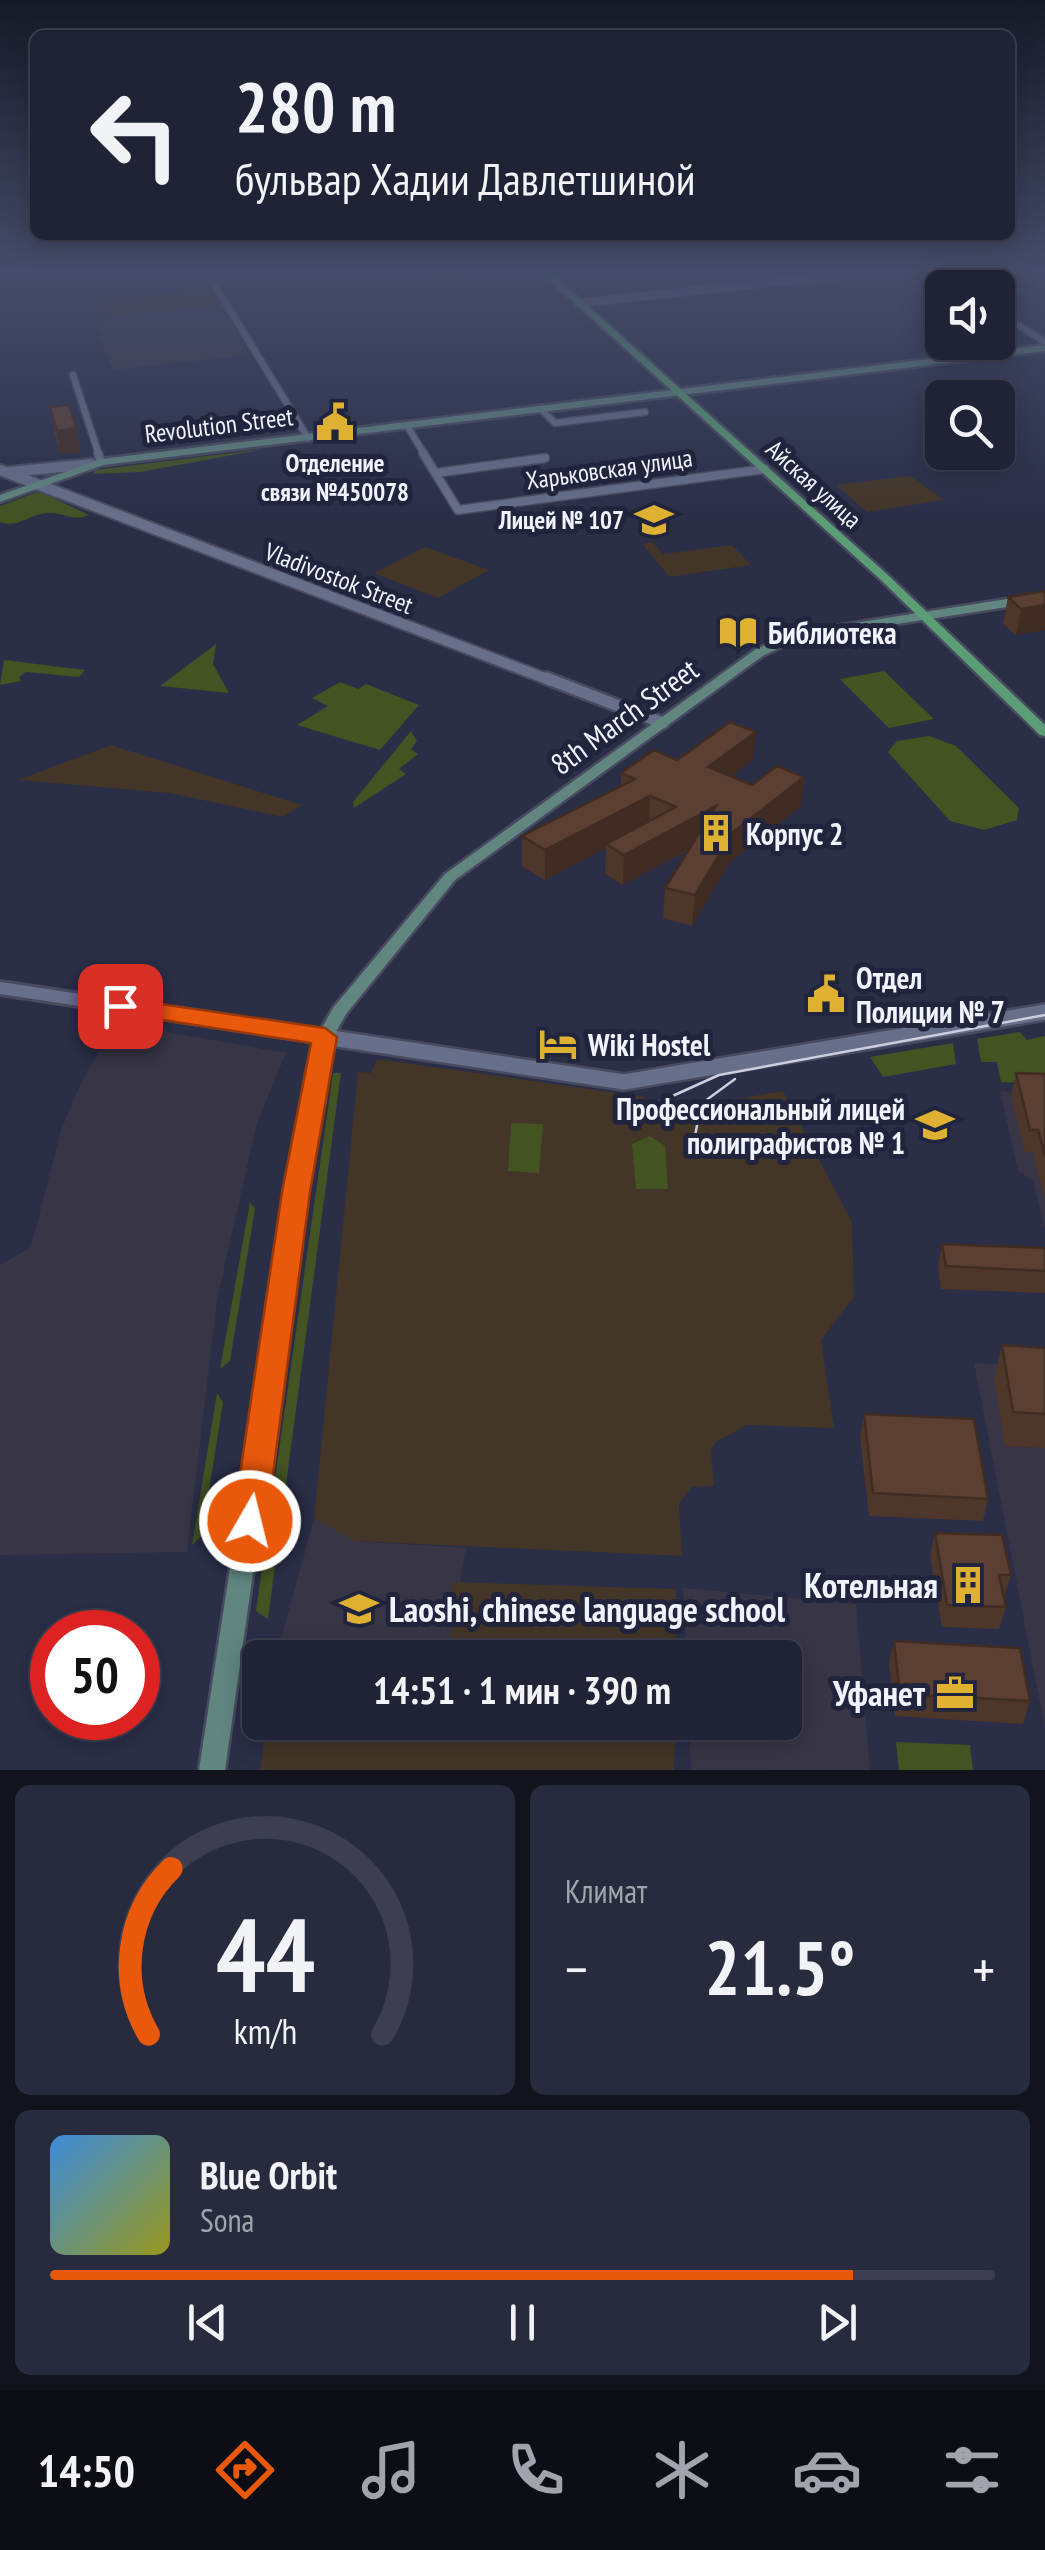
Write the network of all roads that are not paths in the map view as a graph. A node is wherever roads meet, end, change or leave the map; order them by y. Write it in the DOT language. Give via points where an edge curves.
graph roads {
  1 [pos="258,357"];
  2 [pos="639,357"];
  3 [pos="957,357"];
  4 [pos="72,375"];
  5 [pos="680,393"];
  6 [pos="541,410"];
  7 [pos="645,412"];
  8 [pos="406,426"];
  9 [pos="308,438"];
  10 [pos="545,458"];
  11 [pos="96,463"];
  12 [pos="765,469"];
  13 [pos="3,471"];
  14 [pos="436,473"];
  15 [pos="35,484"];
  16 [pos="0,499"];
  17 [pos="1045,598"];
  18 [pos="922,617"];
  19 [pos="663,722"];
  20 [pos="1045,732"];
  21 [pos="0,988"];
  22 [pos="1045,1014"];
  23 [pos="325,1037"];
  24 [pos="212,1770"];
  1 -- 9 [label="street"];
  2 -- 5 [label="main road, Айская улица"];
  3 -- 5 [label="main road, Revolution Street"];
  4 -- 11 [label="street"];
  5 -- 6 [label="main road, Revolution Street"];
  5 -- 12 [label="main road, Айская улица"];
  6 -- 7 [label="street" via="555,423"];
  6 -- 8 [label="main road, Revolution Street"];
  8 -- 9 [label="main road, Revolution Street"];
  8 -- 14 [label="street"];
  9 -- 11 [label="main road, Revolution Street"];
  10 -- 14 [label="street"];
  11 -- 13 [label="street"];
  11 -- 15 [label="main road, Revolution Street"];
  12 -- 14 [label="street, Харьковская улица" via="458,510"];
  12 -- 18 [label="main road, Айская улица"];
  13 -- 15 [label="street, Vladivostok Street"];
  15 -- 16 [label="main road, Revolution Street"];
  15 -- 19 [label="street, Vladivostok Street"];
  17 -- 18 [label="main road, 8th March Street"];
  18 -- 19 [label="main road, 8th March Street" via="783,639"];
  18 -- 20 [label="main road, Айская улица"];
  19 -- 23 [label="main road, 8th March Street" via="450,876"];
  21 -- 23 [label="street"];
  22 -- 23 [label="street" via="624,1082"];
  23 -- 24 [label="main road" via="296,1192"];
}
